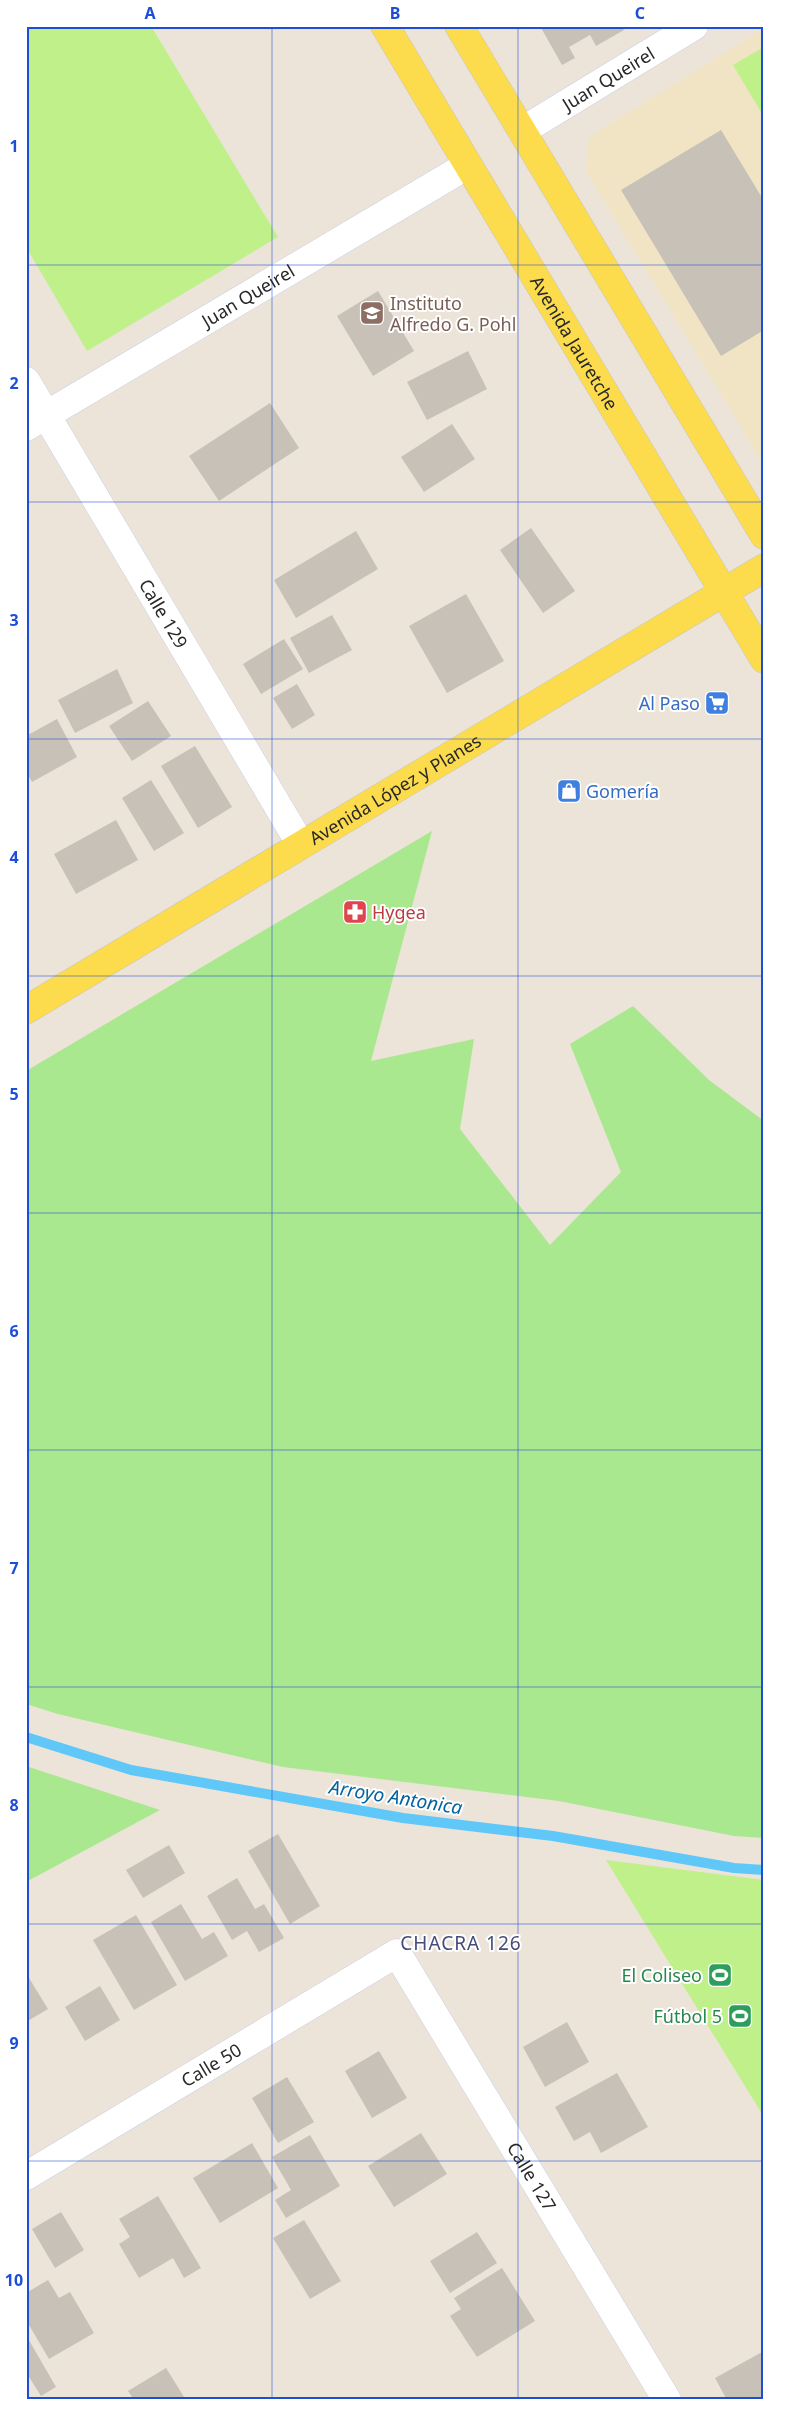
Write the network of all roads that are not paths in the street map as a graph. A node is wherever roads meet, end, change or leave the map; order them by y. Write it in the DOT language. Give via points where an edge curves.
graph roads {
  1 [pos="385,26"];
  2 [pos="459,26"];
  3 [pos="694,26"];
  4 [pos="522,132"];
  5 [pos="468,165"];
  6 [pos="26,382"];
  7 [pos="36,421"];
  8 [pos="764,535"];
  9 [pos="764,568"];
  10 [pos="723,591"];
  11 [pos="764,659"];
  12 [pos="301,845"];
  13 [pos="26,1010"];
  14 [pos="397,1953"];
  15 [pos="26,2176"];
  16 [pos="667,2400"];
  1 -- 5 [label="main road, Avenida Jauretche"];
  2 -- 4 [label="main road"];
  3 -- 4 [label="street, Juan Queirel"];
  4 -- 8 [label="main road"];
  5 -- 7 [label="street, Juan Queirel"];
  5 -- 10 [label="main road, Avenida Jauretche"];
  6 -- 7 [label="street, Calle 129"];
  7 -- 12 [label="street, Calle 129"];
  9 -- 10 [label="main road, Avenida López y Planes"];
  10 -- 11 [label="main road, Avenida Jauretche"];
  10 -- 12 [label="main road, Avenida López y Planes"];
  12 -- 13 [label="main road, Avenida López y Planes"];
  14 -- 15 [label="street, Calle 50"];
  14 -- 16 [label="street, Calle 127"];
}
